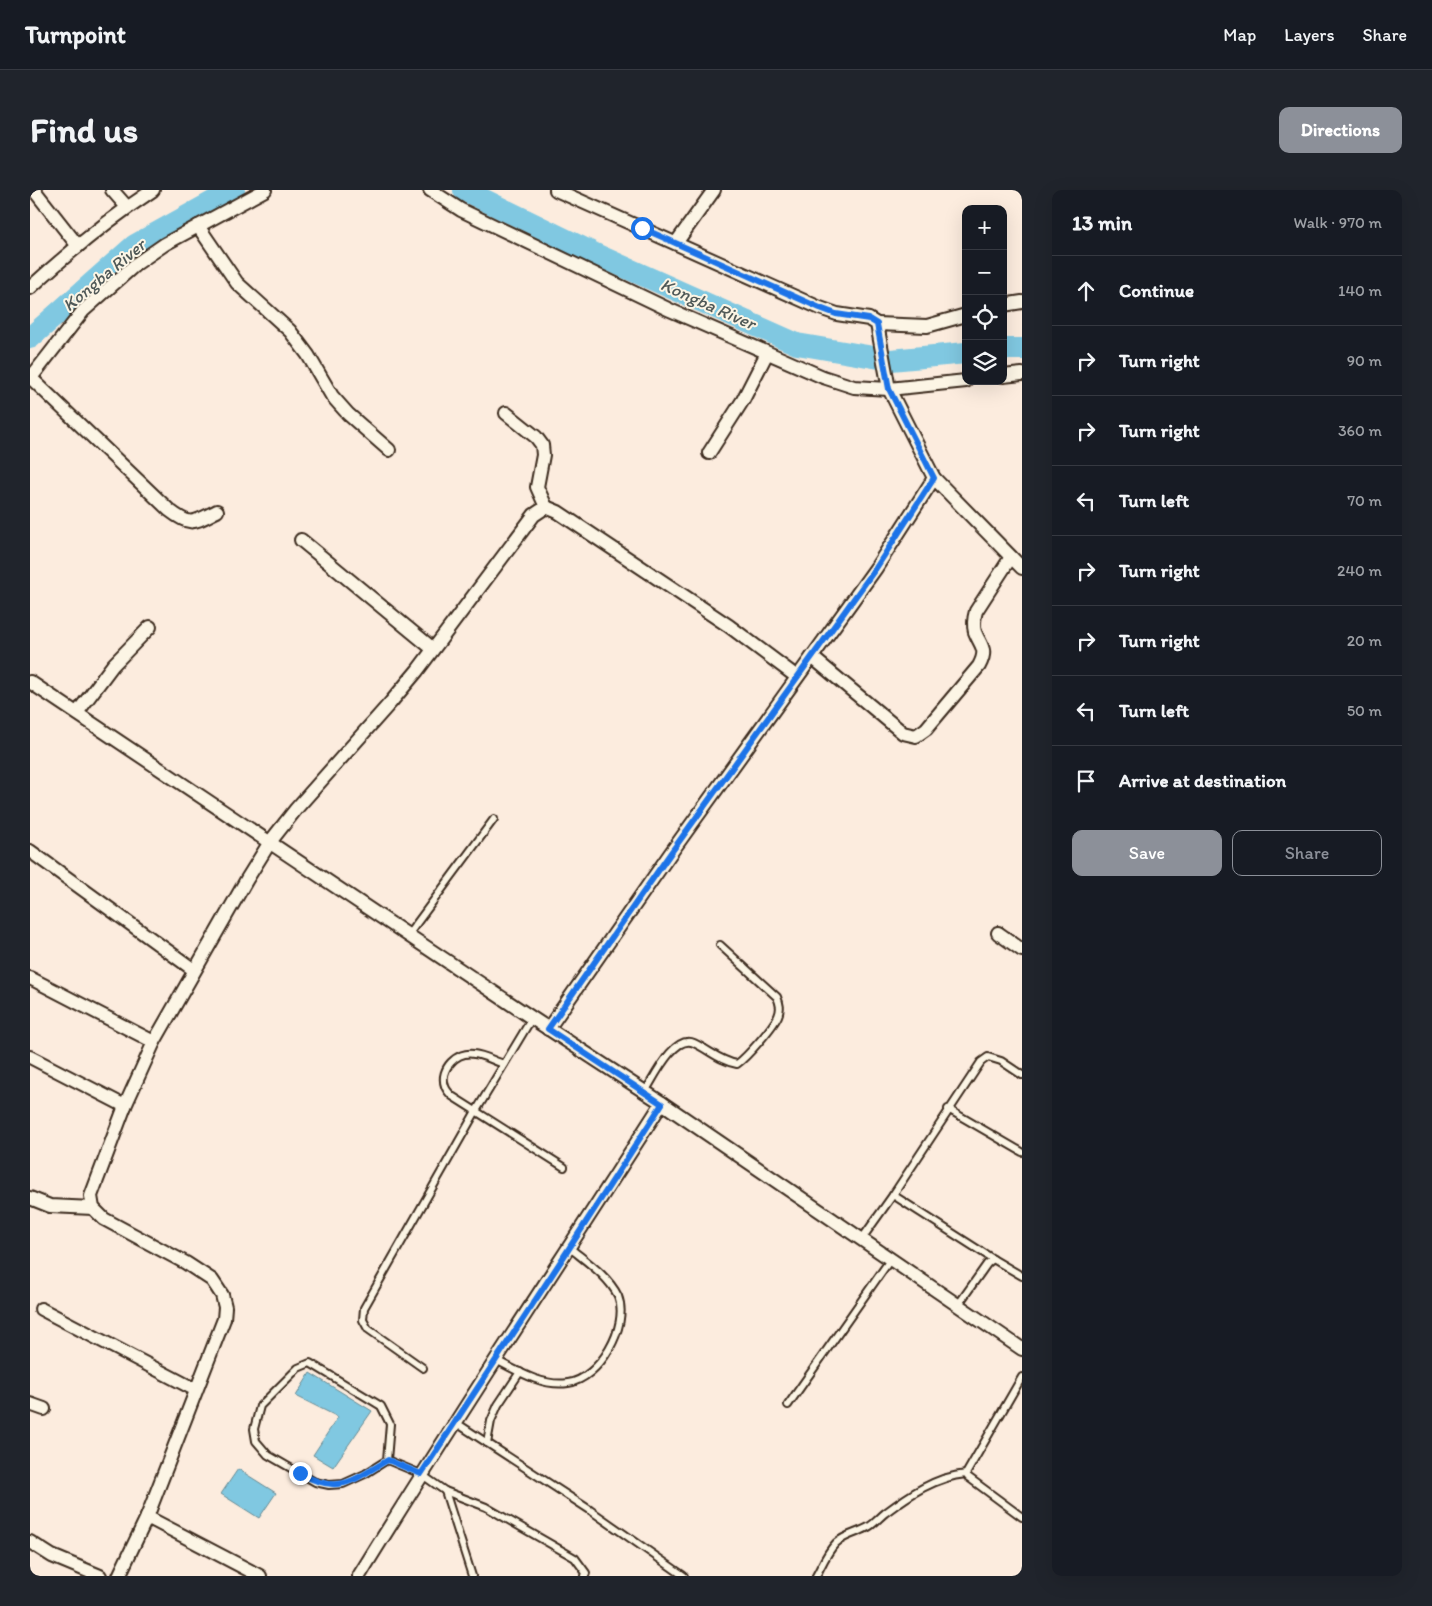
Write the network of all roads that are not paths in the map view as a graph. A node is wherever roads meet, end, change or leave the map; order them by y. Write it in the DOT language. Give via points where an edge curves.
graph roads {
  1 [pos="34,190"];
  2 [pos="112,190"];
  3 [pos="153,190"];
  4 [pos="265,190"];
  5 [pos="430,190"];
  6 [pos="556,190"];
  7 [pos="714,190"];
  8 [pos="127,207"];
  9 [pos="198,226"];
  10 [pos="676,244"];
  11 [pos="78,246"];
  12 [pos="30,288"];
  13 [pos="1022,302"];
  14 [pos="1007,304"];
  15 [pos="962,315"];
  16 [pos="878,329"];
  17 [pos="767,353"];
  18 [pos="1022,374"];
  19 [pos="1007,376"];
  20 [pos="30,378"];
  21 [pos="962,380"];
  22 [pos="888,386"];
  23 [pos="506,413"];
  24 [pos="389,450"];
  25 [pos="709,453"];
  26 [pos="934,478"];
  27 [pos="546,507"];
  28 [pos="217,511"];
  29 [pos="301,540"];
  30 [pos="1011,557"];
  31 [pos="1022,568"];
  32 [pos="150,627"];
  33 [pos="433,649"];
  34 [pos="812,657"];
  35 [pos="798,677"];
  36 [pos="30,682"];
  37 [pos="77,713"];
  38 [pos="494,819"];
  39 [pos="270,842"];
  40 [pos="30,851"];
  41 [pos="998,933"];
  42 [pos="408,935"];
  43 [pos="720,945"];
  44 [pos="1022,950"];
  45 [pos="194,970"];
  46 [pos="30,978"];
  47 [pos="532,1018"];
  48 [pos="548,1029"];
  49 [pos="154,1042"];
  50 [pos="30,1056"];
  51 [pos="504,1064"];
  52 [pos="1022,1075"];
  53 [pos="645,1092"];
  54 [pos="662,1104"];
  55 [pos="125,1106"];
  56 [pos="948,1109"];
  57 [pos="476,1111"];
  58 [pos="1022,1152"];
  59 [pos="564,1167"];
  60 [pos="893,1195"];
  61 [pos="30,1198"];
  62 [pos="93,1208"];
  63 [pos="861,1240"];
  64 [pos="570,1248"];
  65 [pos="993,1259"];
  66 [pos="890,1260"];
  67 [pos="1022,1276"];
  68 [pos="958,1305"];
  69 [pos="41,1309"];
  70 [pos="1022,1349"];
  71 [pos="496,1360"];
  72 [pos="423,1368"];
  73 [pos="520,1372"];
  74 [pos="1022,1377"];
  75 [pos="196,1390"];
  76 [pos="30,1404"];
  77 [pos="788,1405"];
  78 [pos="44,1409"];
  79 [pos="455,1422"];
  80 [pos="487,1443"];
  81 [pos="388,1460"];
  82 [pos="421,1474"];
  83 [pos="966,1474"];
  84 [pos="445,1490"];
  85 [pos="148,1517"];
  86 [pos="1022,1518"];
  87 [pos="30,1542"];
  88 [pos="587,1575"];
  89 [pos="100,1576"];
  90 [pos="119,1576"];
  91 [pos="260,1576"];
  92 [pos="359,1576"];
  93 [pos="472,1576"];
  94 [pos="684,1576"];
  95 [pos="816,1576"];
  1 -- 11 [label="street"];
  2 -- 8 [label="street"];
  3 -- 8 [label="street"];
  4 -- 9 [label="street"];
  5 -- 17 [label="street" via="469,214"];
  6 -- 10 [label="street"];
  7 -- 10 [label="street"];
  8 -- 11 [label="street"];
  9 -- 20 [label="street" via="136,264 83,311"];
  9 -- 24 [label="street" via="237,283 290,331 332,396"];
  10 -- 16 [label="street" via="820,308 869,319"];
  11 -- 12 [label="street"];
  13 -- 14 [label="street"];
  15 -- 16 [label="street" via="927,326"];
  16 -- 22 [label="street"];
  17 -- 22 [label="street" via="854,387"];
  17 -- 25 [label="street" via="743,400"];
  18 -- 19 [label="street"];
  20 -- 28 [label="street" via="182,520 196,522"];
  21 -- 22 [label="street"];
  22 -- 26 [label="street"];
  23 -- 27 [label="street" via="542,445 537,487"];
  26 -- 30 [label="street"];
  26 -- 34 [label="street" via="876,568"];
  27 -- 33 [label="street" via="534,515"];
  27 -- 35 [label="street" via="729,626"];
  29 -- 33 [label="street"];
  30 -- 31 [label="street"];
  30 -- 34 [label="street" via="976,611 975,631 984,648 980,666 926,729 916,736 903,733"];
  32 -- 37 [label="street" via="113,665"];
  33 -- 39 [label="street"];
  34 -- 35 [label="street"];
  35 -- 48 [label="street"];
  36 -- 37 [label="street"];
  37 -- 39 [label="street"];
  38 -- 42 [label="lane"];
  39 -- 42 [label="street"];
  39 -- 45 [label="street"];
  40 -- 45 [label="street"];
  41 -- 44 [label="street"];
  42 -- 47 [label="street"];
  43 -- 53 [label="lane" via="777,997 781,1006 778,1016 737,1064 727,1062 692,1042 681,1042"];
  45 -- 49 [label="street"];
  46 -- 49 [label="street"];
  47 -- 48 [label="street"];
  47 -- 51 [label="lane"];
  48 -- 53 [label="street"];
  49 -- 55 [label="street"];
  50 -- 55 [label="street"];
  51 -- 57 [label="lane"];
  51 -- 57 [label="lane" via="473,1054 460,1055 450,1063 444,1076 445,1087 452,1096"];
  52 -- 56 [label="lane" via="988,1056 980,1062"];
  53 -- 54 [label="street"];
  54 -- 63 [label="street"];
  54 -- 64 [label="street"];
  55 -- 62 [label="street" via="91,1196"];
  56 -- 58 [label="lane"];
  56 -- 60 [label="lane"];
  57 -- 59 [label="lane"];
  57 -- 72 [label="lane" via="364,1308 363,1320 368,1329"];
  60 -- 63 [label="lane"];
  60 -- 65 [label="lane"];
  61 -- 62 [label="street" via="50,1206"];
  62 -- 75 [label="street" via="104,1219 212,1280 222,1295 224,1320"];
  63 -- 66 [label="street"];
  64 -- 71 [label="street"];
  64 -- 73 [label="lane" via="609,1281 621,1310 618,1333 604,1359 580,1379 550,1383"];
  65 -- 67 [label="lane"];
  65 -- 68 [label="lane"];
  66 -- 68 [label="street"];
  66 -- 77 [label="lane"];
  68 -- 70 [label="street"];
  69 -- 75 [label="street"];
  71 -- 73 [label="lane"];
  71 -- 79 [label="street"];
  73 -- 80 [label="lane" via="498,1405"];
  74 -- 83 [label="lane"];
  75 -- 85 [label="street"];
  76 -- 78 [label="street"];
  79 -- 80 [label="lane"];
  79 -- 82 [label="street"];
  80 -- 94 [label="lane"];
  81 -- 81 [label="lane" via="343,1484 315,1482 268,1455 256,1441 254,1429 260,1406 298,1368 310,1363 381,1406 390,1424"];
  81 -- 82 [label="lane"];
  82 -- 84 [label="lane"];
  82 -- 92 [label="street"];
  83 -- 86 [label="lane"];
  83 -- 95 [label="lane" via="948,1476 931,1483 897,1504 871,1526 846,1536 828,1553"];
  84 -- 88 [label="lane" via="486,1506 575,1558"];
  84 -- 93 [label="lane"];
  85 -- 90 [label="street"];
  85 -- 91 [label="street"];
  87 -- 89 [label="street" via="52,1556"];
}
